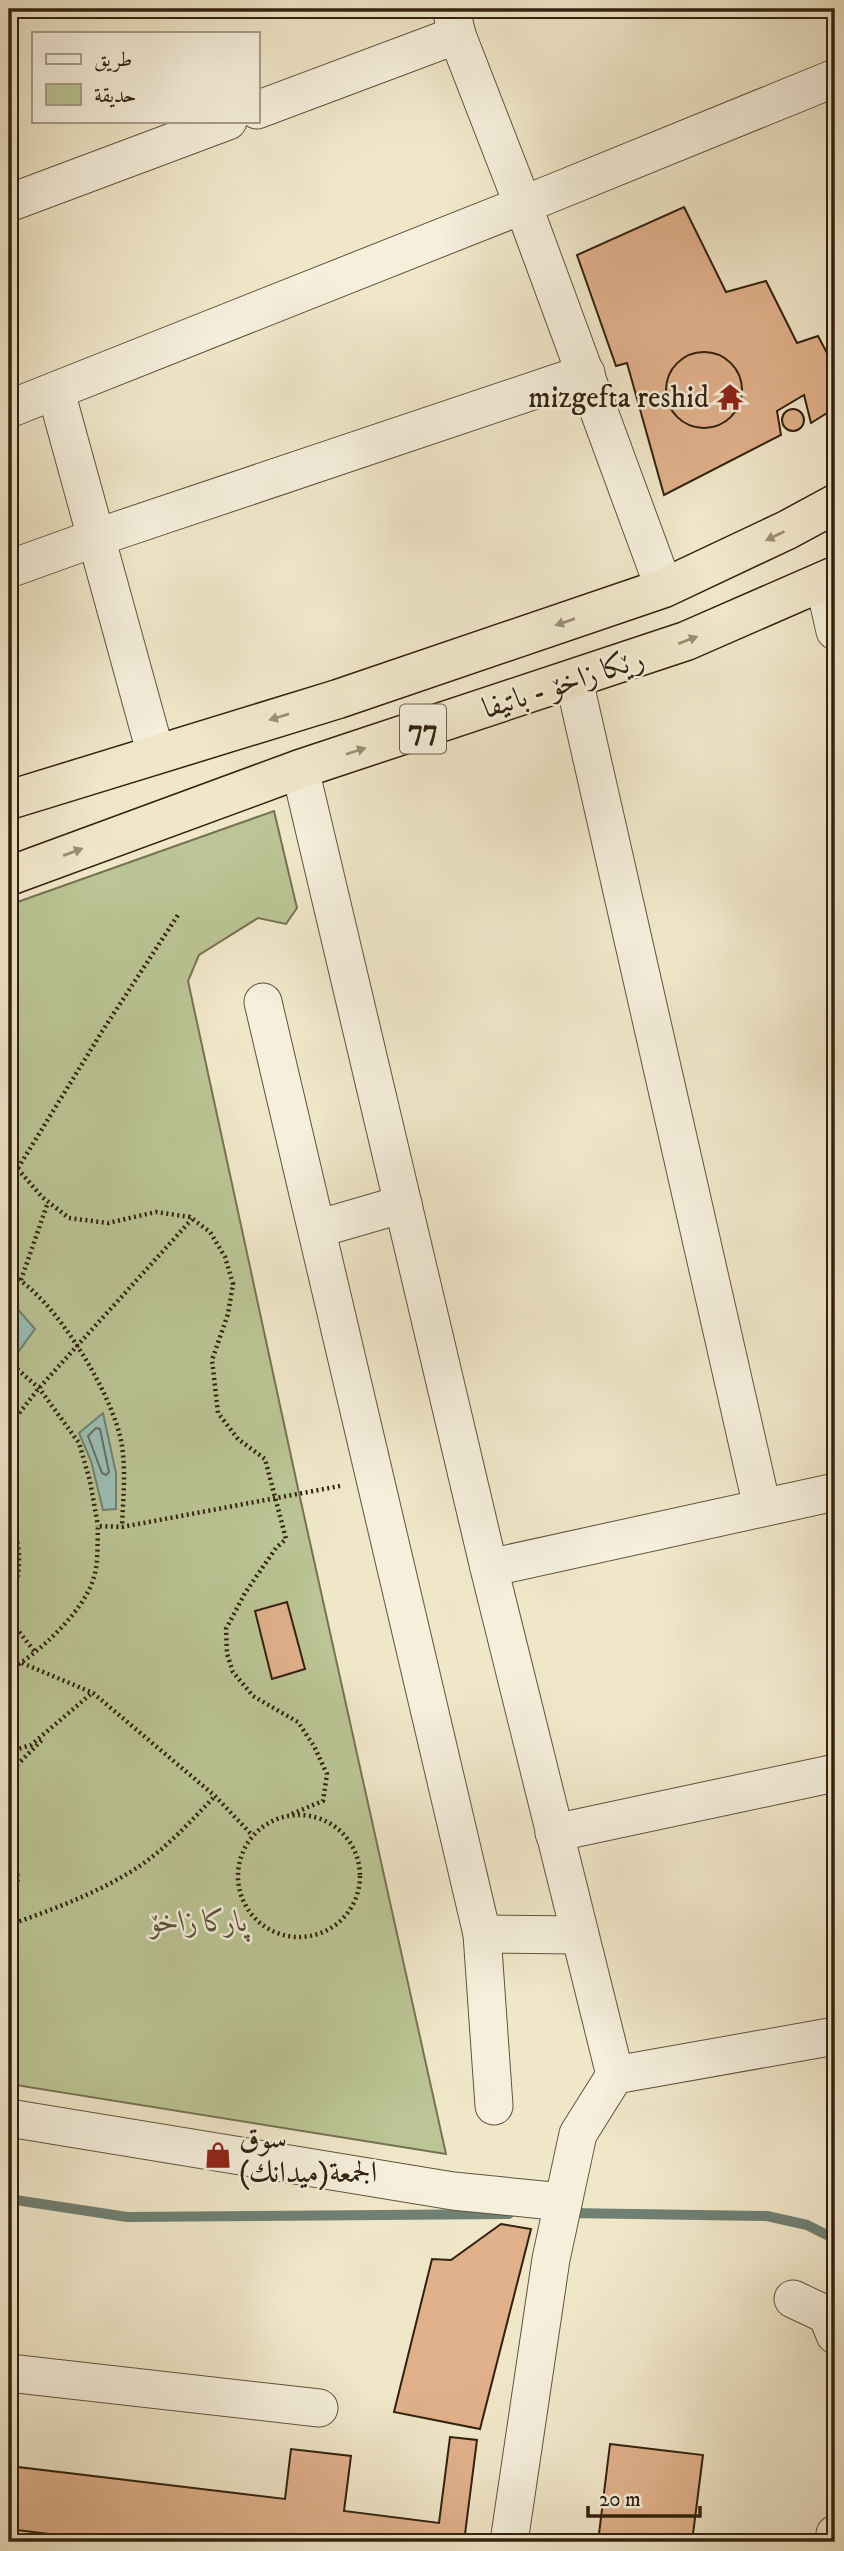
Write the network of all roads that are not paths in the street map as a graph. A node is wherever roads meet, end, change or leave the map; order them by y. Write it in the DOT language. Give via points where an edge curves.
graph roads {
  1 [pos="454,22"];
  2 [pos="835,78"];
  3 [pos="259,109"];
  4 [pos="225,122"];
  5 [pos="9,203"];
  6 [pos="523,205"];
  7 [pos="586,373"];
  8 [pos="56,392"];
  9 [pos="9,409"];
  10 [pos="835,504"];
  11 [pos="98,537"];
  12 [pos="9,569"];
  13 [pos="830,579"];
  14 [pos="664,589"];
  15 [pos="835,631"];
  16 [pos="574,680"];
  17 [pos="156,755"];
  18 [pos="300,769"];
  19 [pos="9,800"];
  20 [pos="9,876"];
  21 [pos="263,1002"];
  22 [pos="403,1204"];
  23 [pos="317,1229"];
  24 [pos="835,1492"];
  25 [pos="762,1507"];
  26 [pos="489,1567"];
  27 [pos="835,1773"];
  28 [pos="554,1833"];
  29 [pos="482,1934"];
  30 [pos="580,1935"];
  31 [pos="835,2036"];
  32 [pos="615,2076"];
  33 [pos="494,2106"];
  34 [pos="9,2118"];
  35 [pos="563,2202"];
  36 [pos="793,2299"];
  37 [pos="835,2335"];
  38 [pos="9,2373"];
  39 [pos="319,2409"];
  40 [pos="835,2534"];
  41 [pos="509,2542"];
  42 [pos="835,2542"];
  1 -- 3 [label="street"];
  1 -- 6 [label="street"];
  2 -- 6 [label="street"];
  4 -- 5 [label="street"];
  6 -- 7 [label="street"];
  6 -- 8 [label="street"];
  7 -- 11 [label="street"];
  7 -- 14 [label="street"];
  8 -- 9 [label="street"];
  8 -- 11 [label="street"];
  10 -- 14 [label="highway, رێکا زاخۆ - باتیفا / 77, one-way"];
  11 -- 12 [label="street"];
  11 -- 17 [label="street"];
  13 -- 15 [label="street"];
  16 -- 13 [label="highway, رێکا زاخۆ - باتیفا / 77, one-way" via="686,641"];
  14 -- 17 [label="highway, رێکا زاخۆ - باتیفا / 77, one-way"];
  18 -- 16 [label="highway, رێکا زاخۆ - باتیفا / 77, one-way"];
  16 -- 25 [label="street"];
  17 -- 19 [label="highway, رێکا زاخۆ - باتیفا / 77"];
  20 -- 18 [label="highway, رێکا زاخۆ - باتیفا / 77, one-way"];
  18 -- 22 [label="street"];
  21 -- 23 [label="street"];
  22 -- 23 [label="street"];
  22 -- 26 [label="street"];
  23 -- 29 [label="street"];
  24 -- 25 [label="street"];
  25 -- 26 [label="street"];
  26 -- 28 [label="street"];
  27 -- 28 [label="street"];
  28 -- 30 [label="street"];
  29 -- 30 [label="street"];
  29 -- 33 [label="street"];
  30 -- 32 [label="street"];
  31 -- 32 [label="street"];
  32 -- 35 [label="street" via="578,2134"];
  34 -- 35 [label="street" via="453,2191"];
  35 -- 41 [label="street"];
  36 -- 37 [label="street" via="827,2315"];
  38 -- 39 [label="street"];
  40 -- 42 [label="street"];
}
